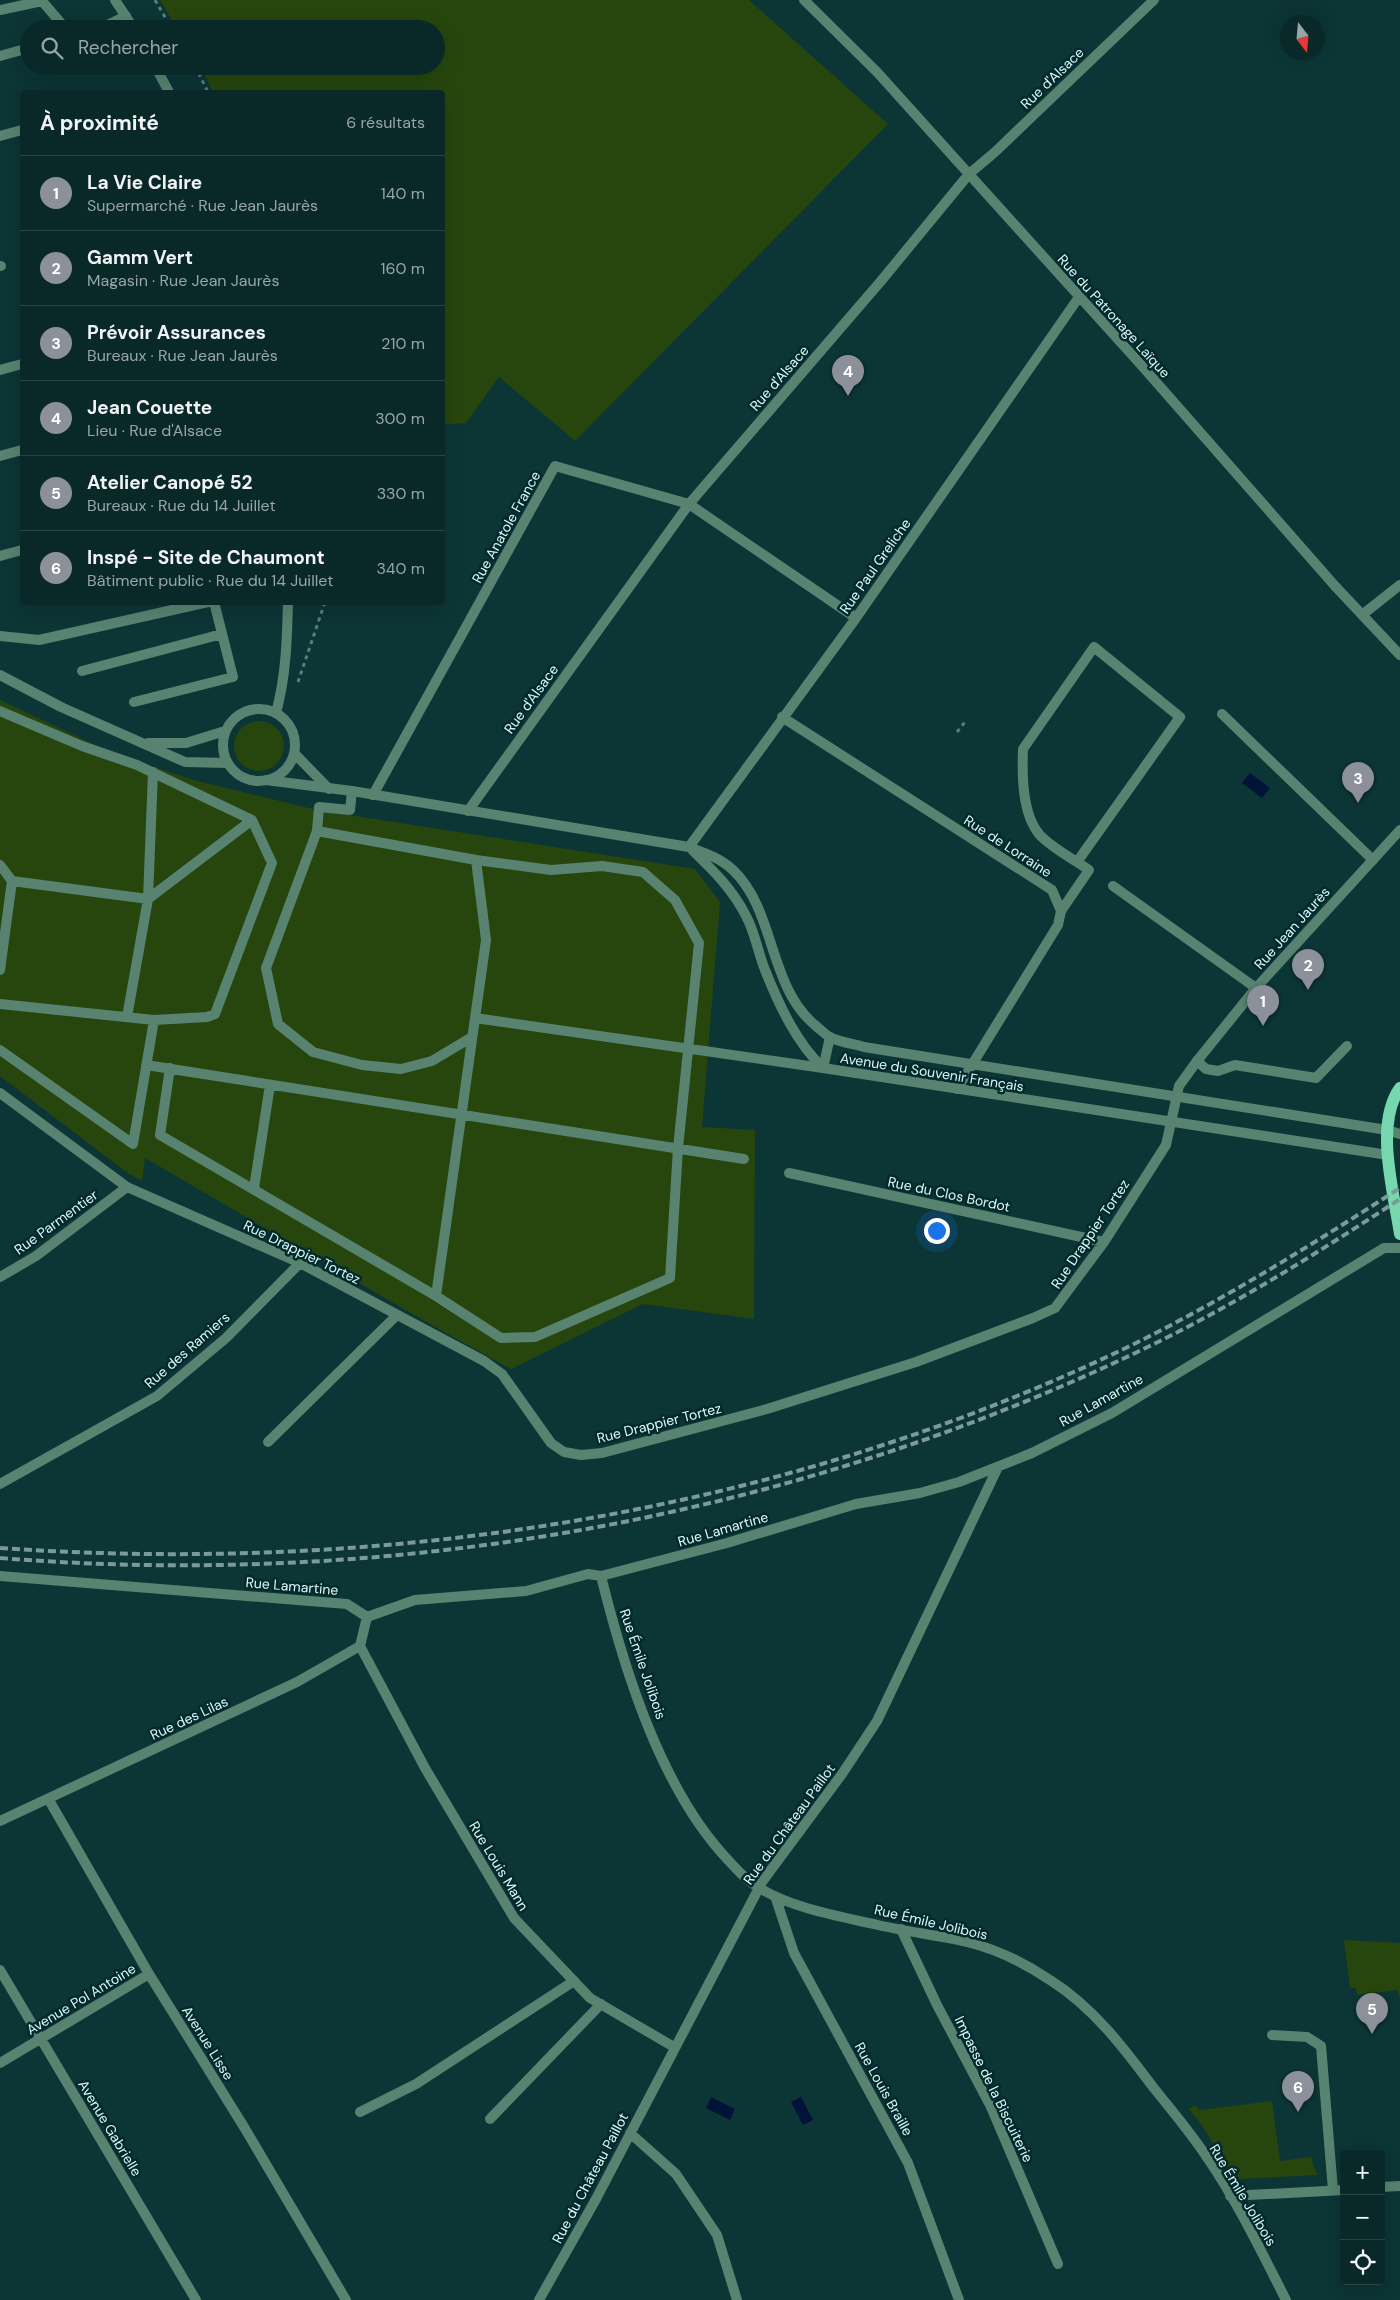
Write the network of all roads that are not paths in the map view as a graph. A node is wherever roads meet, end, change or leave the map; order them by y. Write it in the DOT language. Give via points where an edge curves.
graph roads {
  1 [pos="115,0"];
  2 [pos="804,0"];
  3 [pos="1154,0"];
  4 [pos="0,10"];
  5 [pos="126,16"];
  6 [pos="58,20"];
  7 [pos="118,20"];
  8 [pos="128,20"];
  9 [pos="20,50"];
  10 [pos="0,56"];
  11 [pos="160,75"];
  12 [pos="168,90"];
  13 [pos="20,131"];
  14 [pos="0,136"];
  15 [pos="969,174"];
  16 [pos="1078,297"];
  17 [pos="20,365"];
  18 [pos="0,370"];
  19 [pos="20,451"];
  20 [pos="0,456"];
  21 [pos="689,504"];
  22 [pos="20,551"];
  23 [pos="0,556"];
  24 [pos="1400,585"];
  25 [pos="195,605"];
  26 [pos="215,605"];
  27 [pos="288,605"];
  28 [pos="1362,615"];
  29 [pos="856,618"];
  30 [pos="222,634"];
  31 [pos="0,636"];
  32 [pos="1400,655"];
  33 [pos="82,671"];
  34 [pos="0,675"];
  35 [pos="134,702"];
  36 [pos="0,711"];
  37 [pos="276,713"];
  38 [pos="1222,714"];
  39 [pos="782,717"];
  40 [pos="225,731"];
  41 [pos="145,742"];
  42 [pos="294,753"];
  43 [pos="228,763"];
  44 [pos="153,772"];
  45 [pos="266,780"];
  46 [pos="329,789"];
  47 [pos="352,791"];
  48 [pos="373,795"];
  49 [pos="468,811"];
  50 [pos="252,820"];
  51 [pos="1400,830"];
  52 [pos="317,831"];
  53 [pos="689,847"];
  54 [pos="476,860"];
  55 [pos="1373,860"];
  56 [pos="1078,862"];
  57 [pos="0,865"];
  58 [pos="12,881"];
  59 [pos="1113,886"];
  60 [pos="148,899"];
  61 [pos="1061,910"];
  62 [pos="0,970"];
  63 [pos="1256,988"];
  64 [pos="0,1004"];
  65 [pos="127,1017"];
  66 [pos="475,1018"];
  67 [pos="154,1020"];
  68 [pos="472,1036"];
  69 [pos="830,1037"];
  70 [pos="1347,1046"];
  71 [pos="689,1048"];
  72 [pos="0,1050"];
  73 [pos="1197,1061"];
  74 [pos="973,1064"];
  75 [pos="146,1065"];
  76 [pos="170,1068"];
  77 [pos="823,1068"];
  78 [pos="270,1085"];
  79 [pos="1400,1088"];
  80 [pos="957,1089"];
  81 [pos="0,1093"];
  82 [pos="1177,1098"];
  83 [pos="462,1114"];
  84 [pos="1170,1123"];
  85 [pos="1394,1132"];
  86 [pos="678,1148"];
  87 [pos="1388,1155"];
  88 [pos="744,1159"];
  89 [pos="789,1174"];
  90 [pos="127,1187"];
  91 [pos="254,1188"];
  92 [pos="1400,1234"];
  93 [pos="1104,1242"];
  94 [pos="1400,1248"];
  95 [pos="300,1263"];
  96 [pos="0,1277"];
  97 [pos="436,1296"];
  98 [pos="397,1314"];
  99 [pos="268,1442"];
  100 [pos="998,1467"];
  101 [pos="0,1484"];
  102 [pos="0,1576"];
  103 [pos="601,1576"];
  104 [pos="367,1617"];
  105 [pos="360,1646"];
  106 [pos="48,1800"];
  107 [pos="0,1821"];
  108 [pos="759,1888"];
  109 [pos="775,1896"];
  110 [pos="901,1929"];
  111 [pos="0,1970"];
  112 [pos="149,1974"];
  113 [pos="574,1981"];
  114 [pos="601,2004"];
  115 [pos="1272,2036"];
  116 [pos="41,2039"];
  117 [pos="674,2047"];
  118 [pos="0,2062"];
  119 [pos="360,2112"];
  120 [pos="490,2118"];
  121 [pos="630,2132"];
  122 [pos="1400,2186"];
  123 [pos="1385,2187"];
  124 [pos="1338,2190"];
  125 [pos="1230,2196"];
  126 [pos="1058,2264"];
  127 [pos="196,2300"];
  128 [pos="346,2300"];
  129 [pos="539,2300"];
  130 [pos="737,2300"];
  131 [pos="959,2300"];
  132 [pos="1286,2300"];
  1 -- 5 [label="street"];
  2 -- 15 [label="street, Rue du Patronage Laïque" via="877,72"];
  3 -- 15 [label="street, Rue d'Alsace"];
  4 -- 6 [label="street" via="42,1"];
  5 -- 7 [label="street"];
  5 -- 8 [label="street"];
  9 -- 10 [label="street"];
  11 -- 12 [label="street"];
  13 -- 14 [label="street"];
  15 -- 16 [label="street, Rue du Patronage Laïque"];
  15 -- 21 [label="street, Rue d'Alsace"];
  16 -- 28 [label="street, Rue du Patronage Laïque"];
  16 -- 29 [label="street, Rue Paul Greliche"];
  17 -- 18 [label="street"];
  19 -- 20 [label="street"];
  21 -- 29 [label="street, Rue Anatole France"];
  21 -- 48 [label="street, Rue Anatole France" via="556,466"];
  21 -- 49 [label="street, Rue d'Alsace"];
  22 -- 23 [label="street"];
  24 -- 28 [label="street"];
  25 -- 31 [label="street" via="39,640"];
  26 -- 30 [label="street"];
  27 -- 37 [label="street" via="284,686"];
  28 -- 32 [label="street, Rue du Patronage Laïque"];
  29 -- 39 [label="street, Rue Paul Greliche"];
  30 -- 33 [label="street"];
  30 -- 35 [label="street" via="233,678"];
  34 -- 41 [label="street" via="61,707"];
  36 -- 44 [label="street"];
  37 -- 40 [label="street" via="247,711 238,715"];
  37 -- 42 [label="street" via="292,730"];
  38 -- 55 [label="street"];
  39 -- 53 [label="street, Rue Paul Greliche"];
  39 -- 61 [label="street, Rue de Lorraine" via="1052,890"];
  40 -- 41 [label="street" via="186,743"];
  40 -- 43 [label="street" via="223,747"];
  41 -- 43 [label="street" via="186,762"];
  42 -- 45 [label="street" via="284,770"];
  42 -- 46 [label="street"];
  43 -- 45 [label="street" via="244,778"];
  44 -- 50 [label="street"];
  44 -- 60 [label="street"];
  45 -- 46 [label="street"];
  46 -- 47 [label="street"];
  47 -- 48 [label="street"];
  47 -- 52 [label="street" via="350,810 319,807"];
  48 -- 49 [label="street"];
  49 -- 53 [label="street"];
  50 -- 60 [label="street"];
  50 -- 67 [label="street" via="272,863 215,1014"];
  51 -- 55 [label="street, Rue Jean Jaurès"];
  52 -- 54 [label="street"];
  52 -- 68 [label="street" via="266,968 278,1024 313,1052 362,1065 401,1069 432,1061"];
  53 -- 69 [label="street, Avenue du Souvenir Français" via="716,857 733,870 748,889 759,911 776,963 796,1002 806,1018"];
  53 -- 77 [label="street, Avenue du Souvenir Français" via="722,878 747,917 765,970 790,1023 805,1050"];
  54 -- 66 [label="street" via="486,940"];
  54 -- 71 [label="street" via="551,870 602,866 643,872 675,900 699,943"];
  55 -- 63 [label="street, Rue Jean Jaurès"];
  56 -- 56 [label="street" via="1040,836 1031,823 1022,765 1023,749 1094,648 1180,717"];
  56 -- 61 [label="street" via="1090,870"];
  57 -- 58 [label="street"];
  58 -- 60 [label="street"];
  58 -- 62 [label="street"];
  59 -- 63 [label="street"];
  60 -- 65 [label="street"];
  61 -- 74 [label="street" via="1058,924"];
  63 -- 73 [label="street, Rue Jean Jaurès"];
  64 -- 65 [label="street"];
  65 -- 67 [label="street"];
  66 -- 68 [label="street"];
  66 -- 71 [label="street"];
  67 -- 75 [label="street"];
  68 -- 83 [label="street"];
  69 -- 74 [label="street, Avenue du Souvenir Français" via="864,1047"];
  69 -- 77 [label="street"];
  70 -- 73 [label="street" via="1316,1078 1235,1065 1218,1071 1206,1069"];
  71 -- 77 [label="street"];
  71 -- 86 [label="street"];
  72 -- 75 [label="street" via="133,1144"];
  73 -- 82 [label="street, Rue Jean Jaurès" via="1179,1086"];
  74 -- 80 [label="street"];
  74 -- 82 [label="street, Avenue du Souvenir Français"];
  75 -- 76 [label="street"];
  76 -- 78 [label="street"];
  76 -- 91 [label="street" via="160,1135"];
  77 -- 80 [label="street, Avenue du Souvenir Français"];
  78 -- 83 [label="street"];
  78 -- 91 [label="street"];
  79 -- 85 [label="main road" via="1391,1104"];
  80 -- 84 [label="street, Avenue du Souvenir Français"];
  81 -- 90 [label="street, Rue Drappier Tortez"];
  82 -- 84 [label="street, Rue Drappier Tortez"];
  82 -- 85 [label="street, Avenue du Souvenir Français"];
  83 -- 86 [label="street"];
  83 -- 97 [label="street"];
  84 -- 87 [label="street, Avenue du Souvenir Français"];
  84 -- 93 [label="street, Rue Drappier Tortez" via="1166,1145"];
  85 -- 87 [label="main road"];
  86 -- 88 [label="street"];
  86 -- 97 [label="street" via="670,1278 535,1337 502,1338"];
  87 -- 92 [label="main road"];
  89 -- 93 [label="street, Rue du Clos Bordot"];
  90 -- 95 [label="street, Rue Drappier Tortez"];
  90 -- 96 [label="street, Rue Parmentier" via="36,1256"];
  91 -- 97 [label="street"];
  93 -- 98 [label="street, Rue Drappier Tortez" via="1055,1308 1033,1318 916,1362 767,1409 602,1453 564,1452 551,1443 502,1374"];
  94 -- 100 [label="street, Rue Lamartine" via="1384,1248 1112,1412"];
  95 -- 98 [label="street, Rue Drappier Tortez"];
  95 -- 101 [label="street, Rue des Ramiers" via="226,1338 157,1396"];
  98 -- 99 [label="street"];
  100 -- 103 [label="street, Rue Lamartine" via="920,1493 856,1504"];
  100 -- 108 [label="street, Rue du Château Paillot" via="877,1721"];
  102 -- 104 [label="street, Rue Lamartine" via="347,1604"];
  103 -- 104 [label="street, Rue Lamartine" via="588,1574 526,1591 416,1600"];
  103 -- 108 [label="street, Rue Émile Jolibois" via="624,1657 656,1744 686,1805 723,1855"];
  104 -- 105 [label="street"];
  105 -- 106 [label="street, Rue des Lilas" via="297,1682"];
  105 -- 113 [label="street, Rue Louis Mann" via="425,1768 514,1918"];
  106 -- 107 [label="street, Rue des Lilas"];
  106 -- 112 [label="street, Avenue Lisse"];
  108 -- 109 [label="street, Rue Émile Jolibois"];
  108 -- 117 [label="street, Rue du Château Paillot"];
  109 -- 110 [label="street, Rue Émile Jolibois"];
  109 -- 131 [label="street, Rue Louis Braille" via="794,1953 908,2163"];
  110 -- 125 [label="street, Rue Émile Jolibois" via="988,1948 1049,1979 1076,1998 1116,2039 1143,2073 1209,2160"];
  110 -- 126 [label="street, Impasse de la Biscuiterie" via="991,2107"];
  111 -- 116 [label="street, Avenue Gabrielle"];
  112 -- 116 [label="street, Avenue Pol Antoine"];
  112 -- 128 [label="street, Avenue Lisse"];
  113 -- 114 [label="street, Rue Louis Mann" via="590,1998"];
  113 -- 119 [label="street" via="416,2084"];
  114 -- 117 [label="street, Rue Louis Mann"];
  114 -- 120 [label="street"];
  115 -- 124 [label="street" via="1307,2037 1321,2046"];
  116 -- 118 [label="street, Avenue Pol Antoine"];
  116 -- 127 [label="street, Avenue Gabrielle"];
  117 -- 121 [label="street, Rue du Château Paillot"];
  121 -- 129 [label="street, Rue du Château Paillot"];
  121 -- 130 [label="street" via="676,2174 717,2235"];
  122 -- 123 [label="street"];
  124 -- 125 [label="street"];
  125 -- 132 [label="street, Rue Émile Jolibois"];
}
